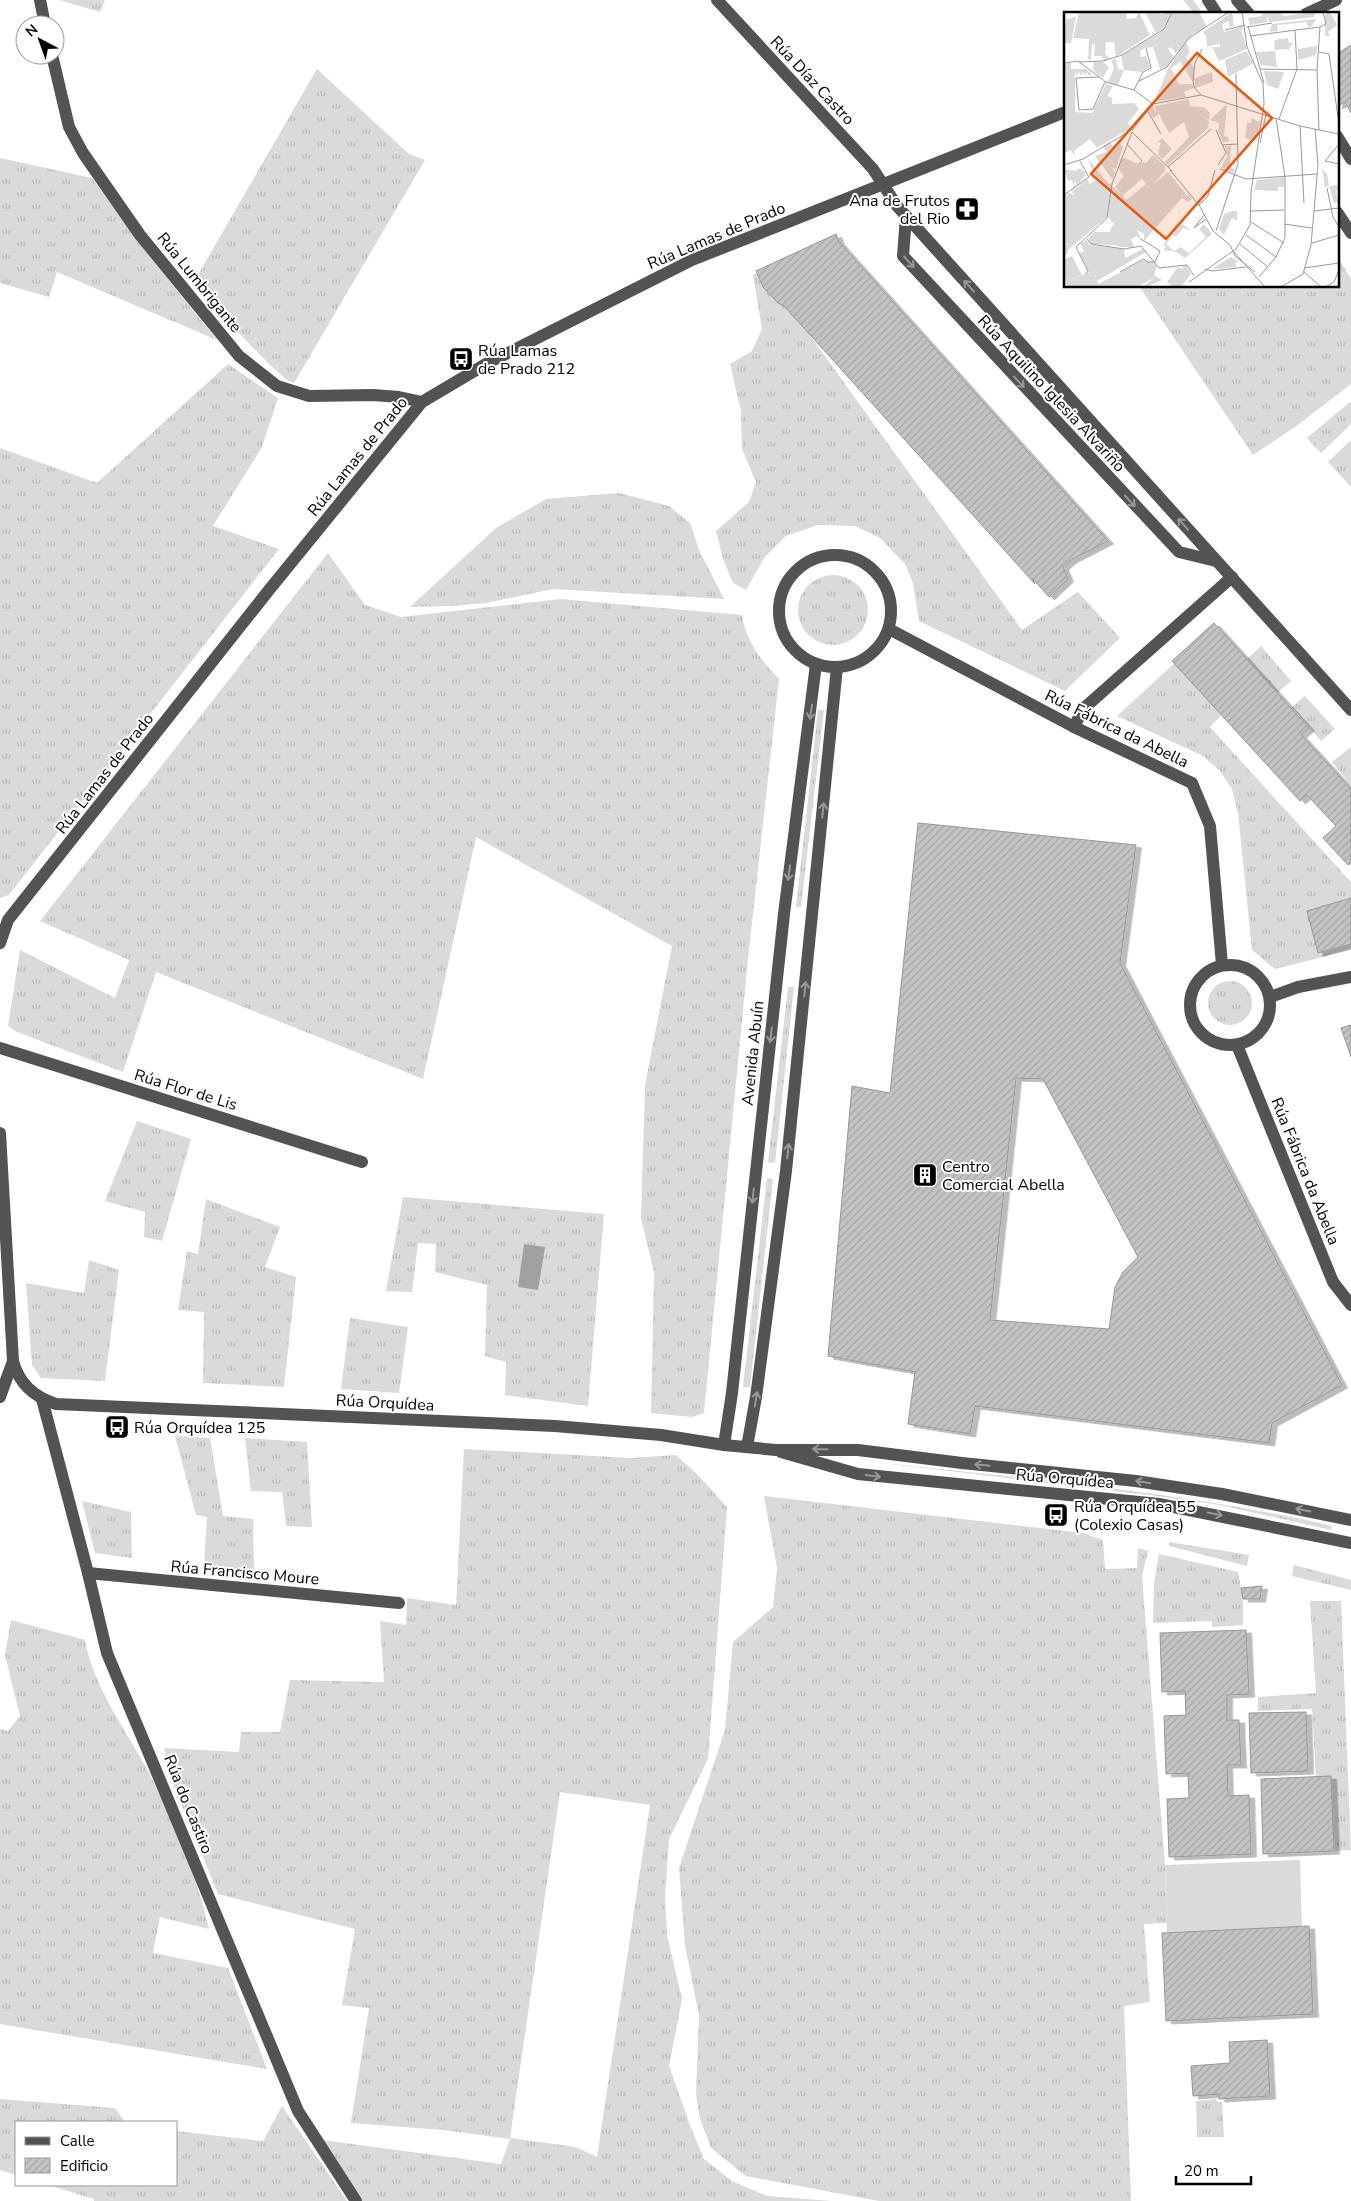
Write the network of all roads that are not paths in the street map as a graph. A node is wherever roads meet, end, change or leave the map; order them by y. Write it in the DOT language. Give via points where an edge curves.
graph roads {
  1 [pos="40,0"];
  2 [pos="717,0"];
  3 [pos="1208,0"];
  4 [pos="1237,0"];
  5 [pos="1336,0"];
  6 [pos="1216,12"];
  7 [pos="1246,12"];
  8 [pos="1310,12"];
  9 [pos="43,15"];
  10 [pos="54,65"];
  11 [pos="1064,112"];
  12 [pos="1338,138"];
  13 [pos="1351,159"];
  14 [pos="883,184"];
  15 [pos="1338,214"];
  16 [pos="906,216"];
  17 [pos="1351,233"];
  18 [pos="422,402"];
  19 [pos="1216,561"];
  20 [pos="1232,577"];
  21 [pos="889,629"];
  22 [pos="816,664"];
  23 [pos="837,667"];
  24 [pos="1351,710"];
  25 [pos="1074,728"];
  26 [pos="4,921"];
  27 [pos="0,943"];
  28 [pos="1222,965"];
  29 [pos="1351,977"];
  30 [pos="1270,997"];
  31 [pos="1237,1046"];
  32 [pos="0,1048"];
  33 [pos="0,1133"];
  34 [pos="362,1162"];
  35 [pos="1351,1305"];
  36 [pos="13,1361"];
  37 [pos="0,1397"];
  38 [pos="42,1399"];
  39 [pos="724,1445"];
  40 [pos="748,1447"];
  41 [pos="776,1450"];
  42 [pos="1351,1520"];
  43 [pos="1351,1543"];
  44 [pos="88,1573"];
  45 [pos="399,1603"];
  46 [pos="356,2201"];
  1 -- 9 [label="street"];
  2 -- 14 [label="street, Rúa Díaz Castro" via="873,168"];
  3 -- 6 [label="street"];
  4 -- 7 [label="street"];
  5 -- 8 [label="street"];
  10 -- 18 [label="street, Rúa Lumbrigante" via="69,127 83,153 140,234 239,356 277,386 309,396 373,395"];
  11 -- 14 [label="street, Rúa Lamas de Prado"];
  12 -- 13 [label="street"];
  14 -- 16 [label="street, Rúa Aquilino Iglesia Alvariño"];
  14 -- 18 [label="street, Rúa Lamas de Prado" via="692,260 486,364"];
  15 -- 17 [label="street"];
  19 -- 16 [label="street, Rúa Aquilino Iglesia Alvariño, one-way"];
  16 -- 19 [label="street, Rúa Aquilino Iglesia Alvariño, one-way" via="903,256 1179,552"];
  18 -- 26 [label="street, Rúa Lamas de Prado"];
  19 -- 20 [label="street, Rúa Aquilino Iglesia Alvariño"];
  20 -- 24 [label="street, Rúa Aquilino Iglesia Alvariño"];
  20 -- 25 [label="street" via="1083,708"];
  21 -- 22 [label="street" via="891,600 878,573 854,557 825,555 798,568 782,592 779,621 792,647"];
  21 -- 23 [label="street" via="878,648 859,662"];
  21 -- 25 [label="street, Rúa Fábrica da Abella"];
  22 -- 23 [label="street"];
  22 -- 39 [label="street, Avenida Abuín, one-way" via="784,914"];
  40 -- 23 [label="street, one-way" via="786,1171"];
  25 -- 28 [label="street, Rúa Fábrica da Abella" via="1192,783 1210,826"];
  26 -- 27 [label="street, Rúa Lamas de Prado"];
  28 -- 30 [label="street" via="1243,967 1261,979"];
  28 -- 31 [label="street" via="1203,975 1191,992 1190,1014 1199,1032 1216,1044"];
  29 -- 30 [label="street" via="1298,987"];
  30 -- 31 [label="street" via="1268,1019 1256,1036"];
  31 -- 35 [label="street, Rúa Fábrica da Abella" via="1332,1282"];
  32 -- 34 [label="street, Rúa Flor de Lis"];
  33 -- 36 [label="street"];
  36 -- 37 [label="street"];
  36 -- 38 [label="street, Rúa Orquídea" via="20,1379"];
  38 -- 39 [label="street, Rúa Orquídea" via="56,1404 555,1426 661,1435"];
  38 -- 44 [label="street, Rúa do Castiro"];
  39 -- 40 [label="street, Rúa Orquídea"];
  40 -- 41 [label="street, Rúa Orquídea"];
  42 -- 41 [label="street, Rúa Orquídea, one-way" via="1222,1494 1136,1481 858,1450"];
  41 -- 43 [label="street, Rúa Orquídea, one-way" via="858,1474 1159,1504"];
  44 -- 45 [label="street, Rúa Francisco Moure"];
  44 -- 46 [label="street, Rúa do Castiro" via="107,1653 298,2110"];
}
